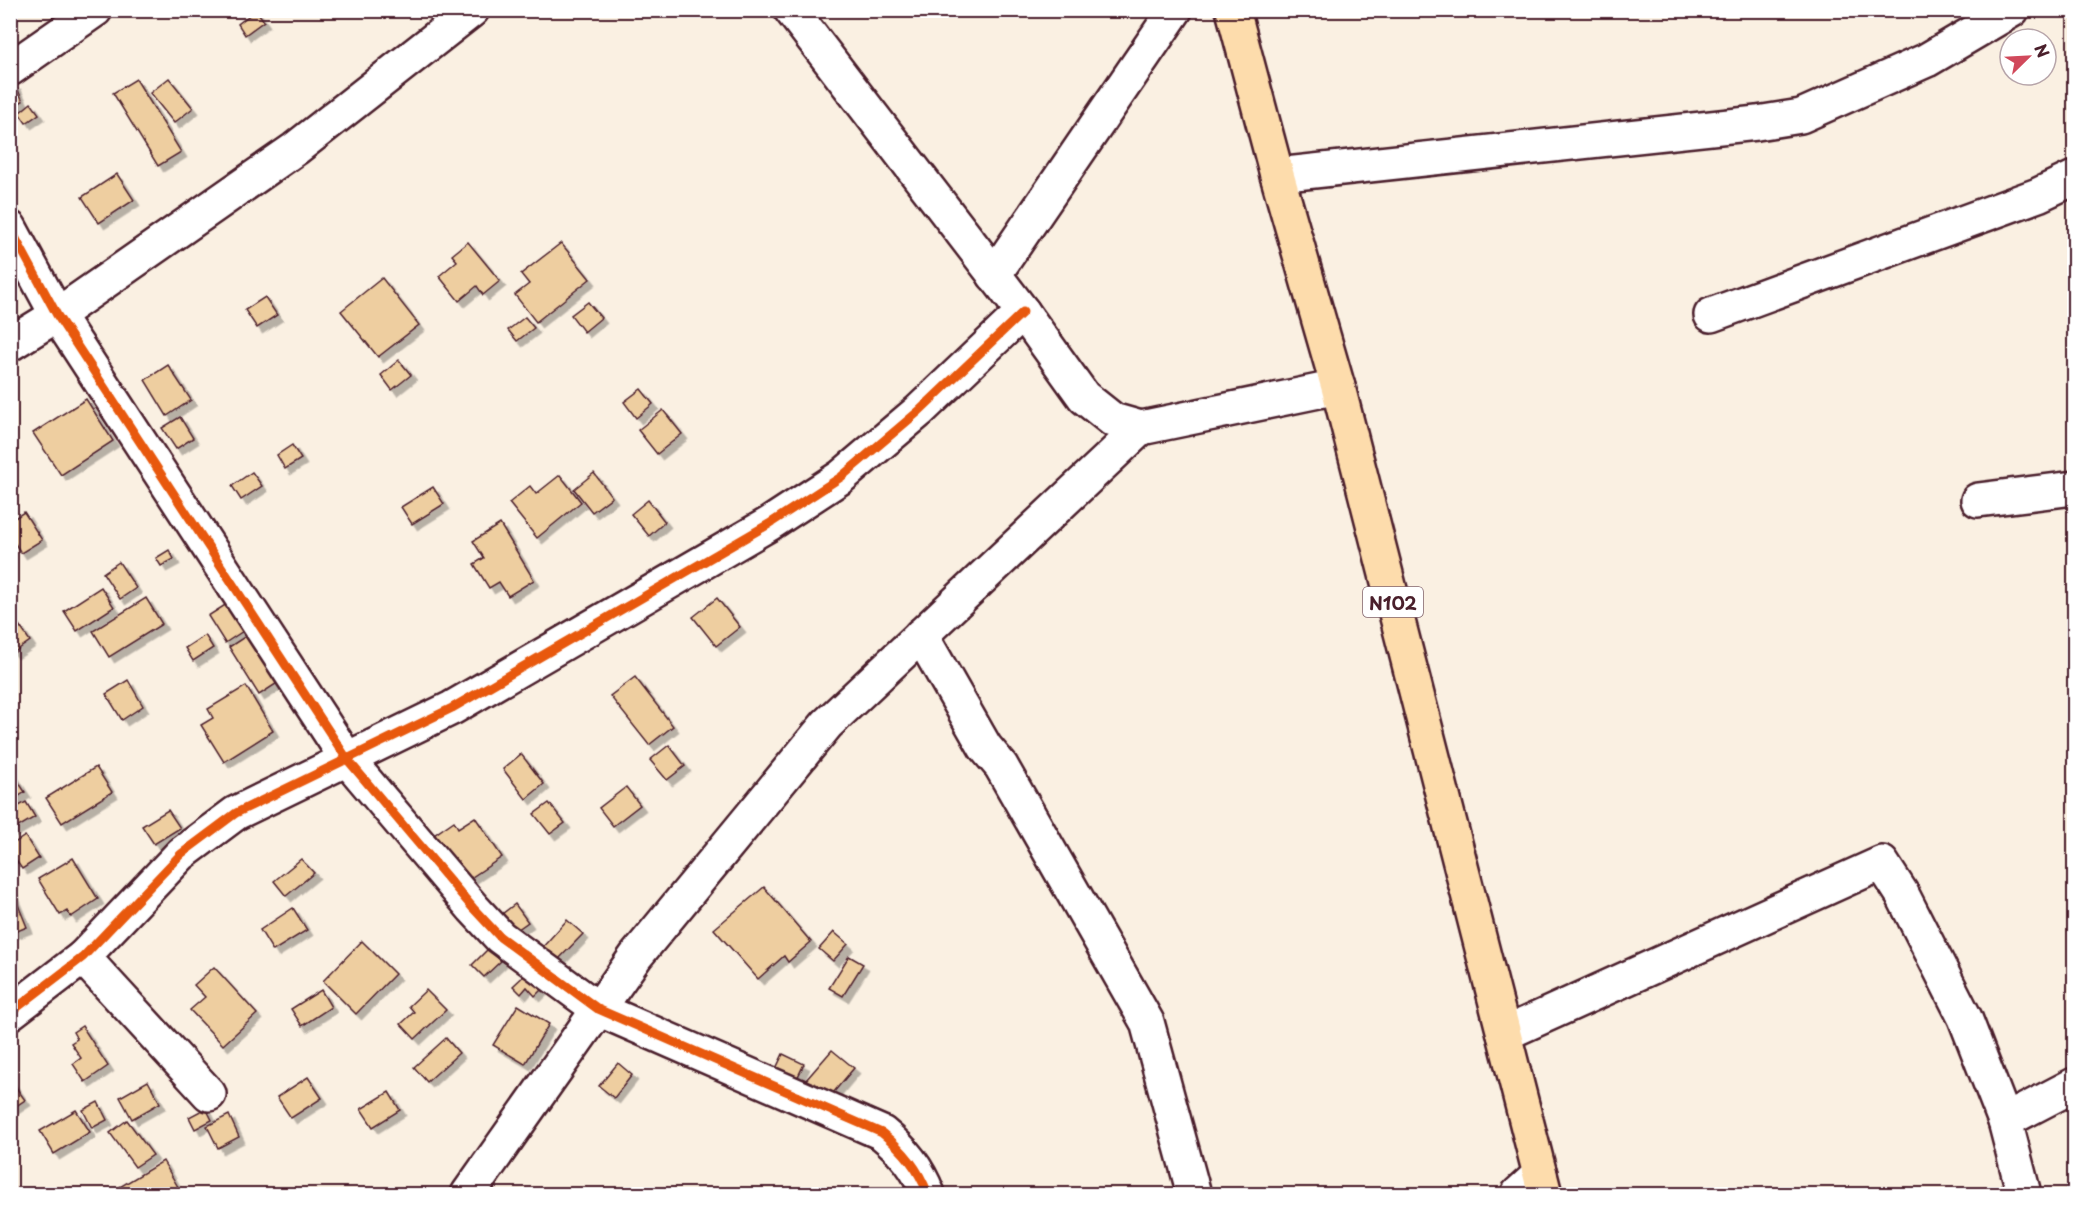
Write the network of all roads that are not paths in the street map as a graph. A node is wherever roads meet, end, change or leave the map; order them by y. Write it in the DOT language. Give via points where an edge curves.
graph roads {
  1 [pos="95,10"];
  2 [pos="472,10"];
  3 [pos="791,10"];
  4 [pos="1175,10"];
  5 [pos="1233,10"];
  6 [pos="2012,10"];
  7 [pos="10,69"];
  8 [pos="1277,175"];
  9 [pos="2074,178"];
  10 [pos="10,228"];
  11 [pos="994,275"];
  12 [pos="1023,312"];
  13 [pos="57,315"];
  14 [pos="1711,315"];
  15 [pos="10,344"];
  16 [pos="1338,387"];
  17 [pos="1140,428"];
  18 [pos="2074,488"];
  19 [pos="1978,500"];
  20 [pos="921,635"];
  21 [pos="347,759"];
  22 [pos="83,957"];
  23 [pos="598,1010"];
  24 [pos="10,1013"];
  25 [pos="1504,1034"];
  26 [pos="2074,1085"];
  27 [pos="209,1094"];
  28 [pos="2006,1120"];
  29 [pos="1534,1188"];
  30 [pos="468,1194"];
  31 [pos="928,1194"];
  32 [pos="1194,1194"];
  33 [pos="2024,1194"];
  1 -- 7 [label="street"];
  2 -- 13 [label="street" via="295,149"];
  3 -- 11 [label="street"];
  4 -- 11 [label="street"];
  5 -- 8 [label="main road, N102"];
  6 -- 8 [label="street" via="1927,60 1802,116"];
  8 -- 16 [label="main road, N102"];
  9 -- 14 [label="street" via="2038,195"];
  10 -- 13 [label="street"];
  11 -- 12 [label="street"];
  12 -- 17 [label="street" via="1084,397 1113,420"];
  12 -- 21 [label="street" via="919,411 823,489 453,708"];
  13 -- 15 [label="street"];
  13 -- 21 [label="street"];
  16 -- 17 [label="street"];
  16 -- 25 [label="main road, N102"];
  17 -- 20 [label="street"];
  18 -- 19 [label="street"];
  20 -- 23 [label="street" via="827,724 636,956"];
  20 -- 32 [label="street" via="1001,766 1147,1022"];
  21 -- 22 [label="street" via="236,813 181,854"];
  21 -- 23 [label="street" via="472,908 500,936"];
  22 -- 24 [label="street"];
  22 -- 27 [label="street"];
  23 -- 30 [label="street"];
  23 -- 31 [label="street" via="882,1133 902,1150"];
  25 -- 28 [label="street" via="1882,863 1965,1018"];
  25 -- 29 [label="main road, N102"];
  26 -- 28 [label="street"];
  28 -- 33 [label="street"];
}
